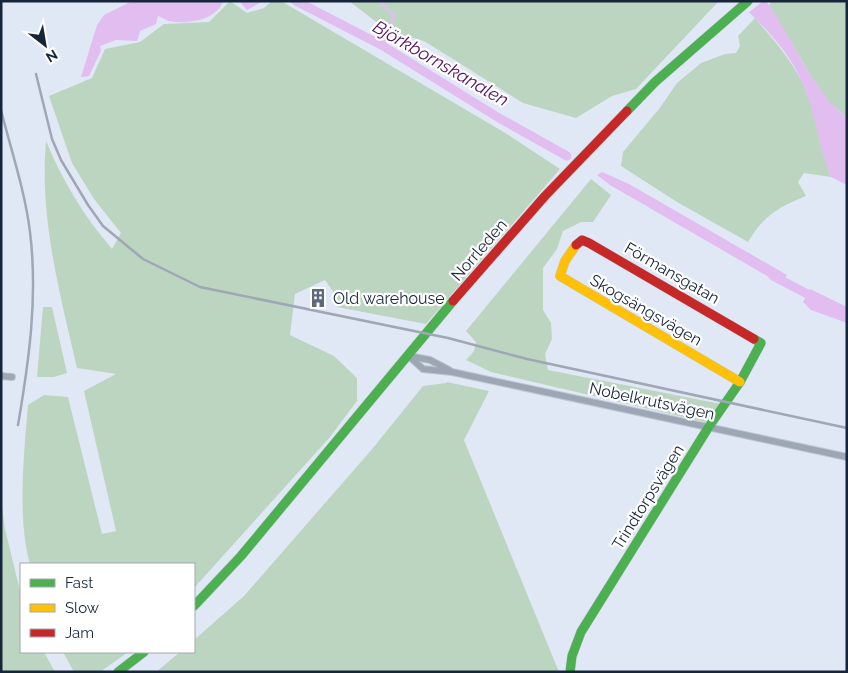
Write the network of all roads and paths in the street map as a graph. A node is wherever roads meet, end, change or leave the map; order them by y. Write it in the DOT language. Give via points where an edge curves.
graph roads {
  1 [pos="748,1"];
  2 [pos="570,254"];
  3 [pos="762,344"];
  4 [pos="409,356"];
  5 [pos="452,372"];
  6 [pos="1,376"];
  7 [pos="12,377"];
  8 [pos="740,382"];
  9 [pos="708,428"];
  10 [pos="847,457"];
  11 [pos="195,605"];
  12 [pos="143,653"];
  13 [pos="118,672"];
  14 [pos="570,672"];
  1 -- 4 [label="street, Norrleden" via="655,82 579,159"];
  2 -- 3 [label="street, Förmansgatan" via="576,243 582,240 590,243"];
  2 -- 8 [label="street, Skogsängsvägen" via="560,276"];
  3 -- 8 [label="street, Trindtorpsvägen"];
  4 -- 5 [label="street, Nobelkrutsvägen" via="430,360"];
  4 -- 5 [label="street, Nobelkrutsvägen" via="423,368"];
  4 -- 11 [label="street, Norrleden" via="241,556"];
  5 -- 9 [label="street, Nobelkrutsvägen"];
  6 -- 7 [label="street"];
  8 -- 9 [label="street, Trindtorpsvägen"];
  9 -- 10 [label="street, Nobelkrutsvägen"];
  9 -- 14 [label="street, Trindtorpsvägen" via="581,632"];
  12 -- 13 [label="street"];
}
